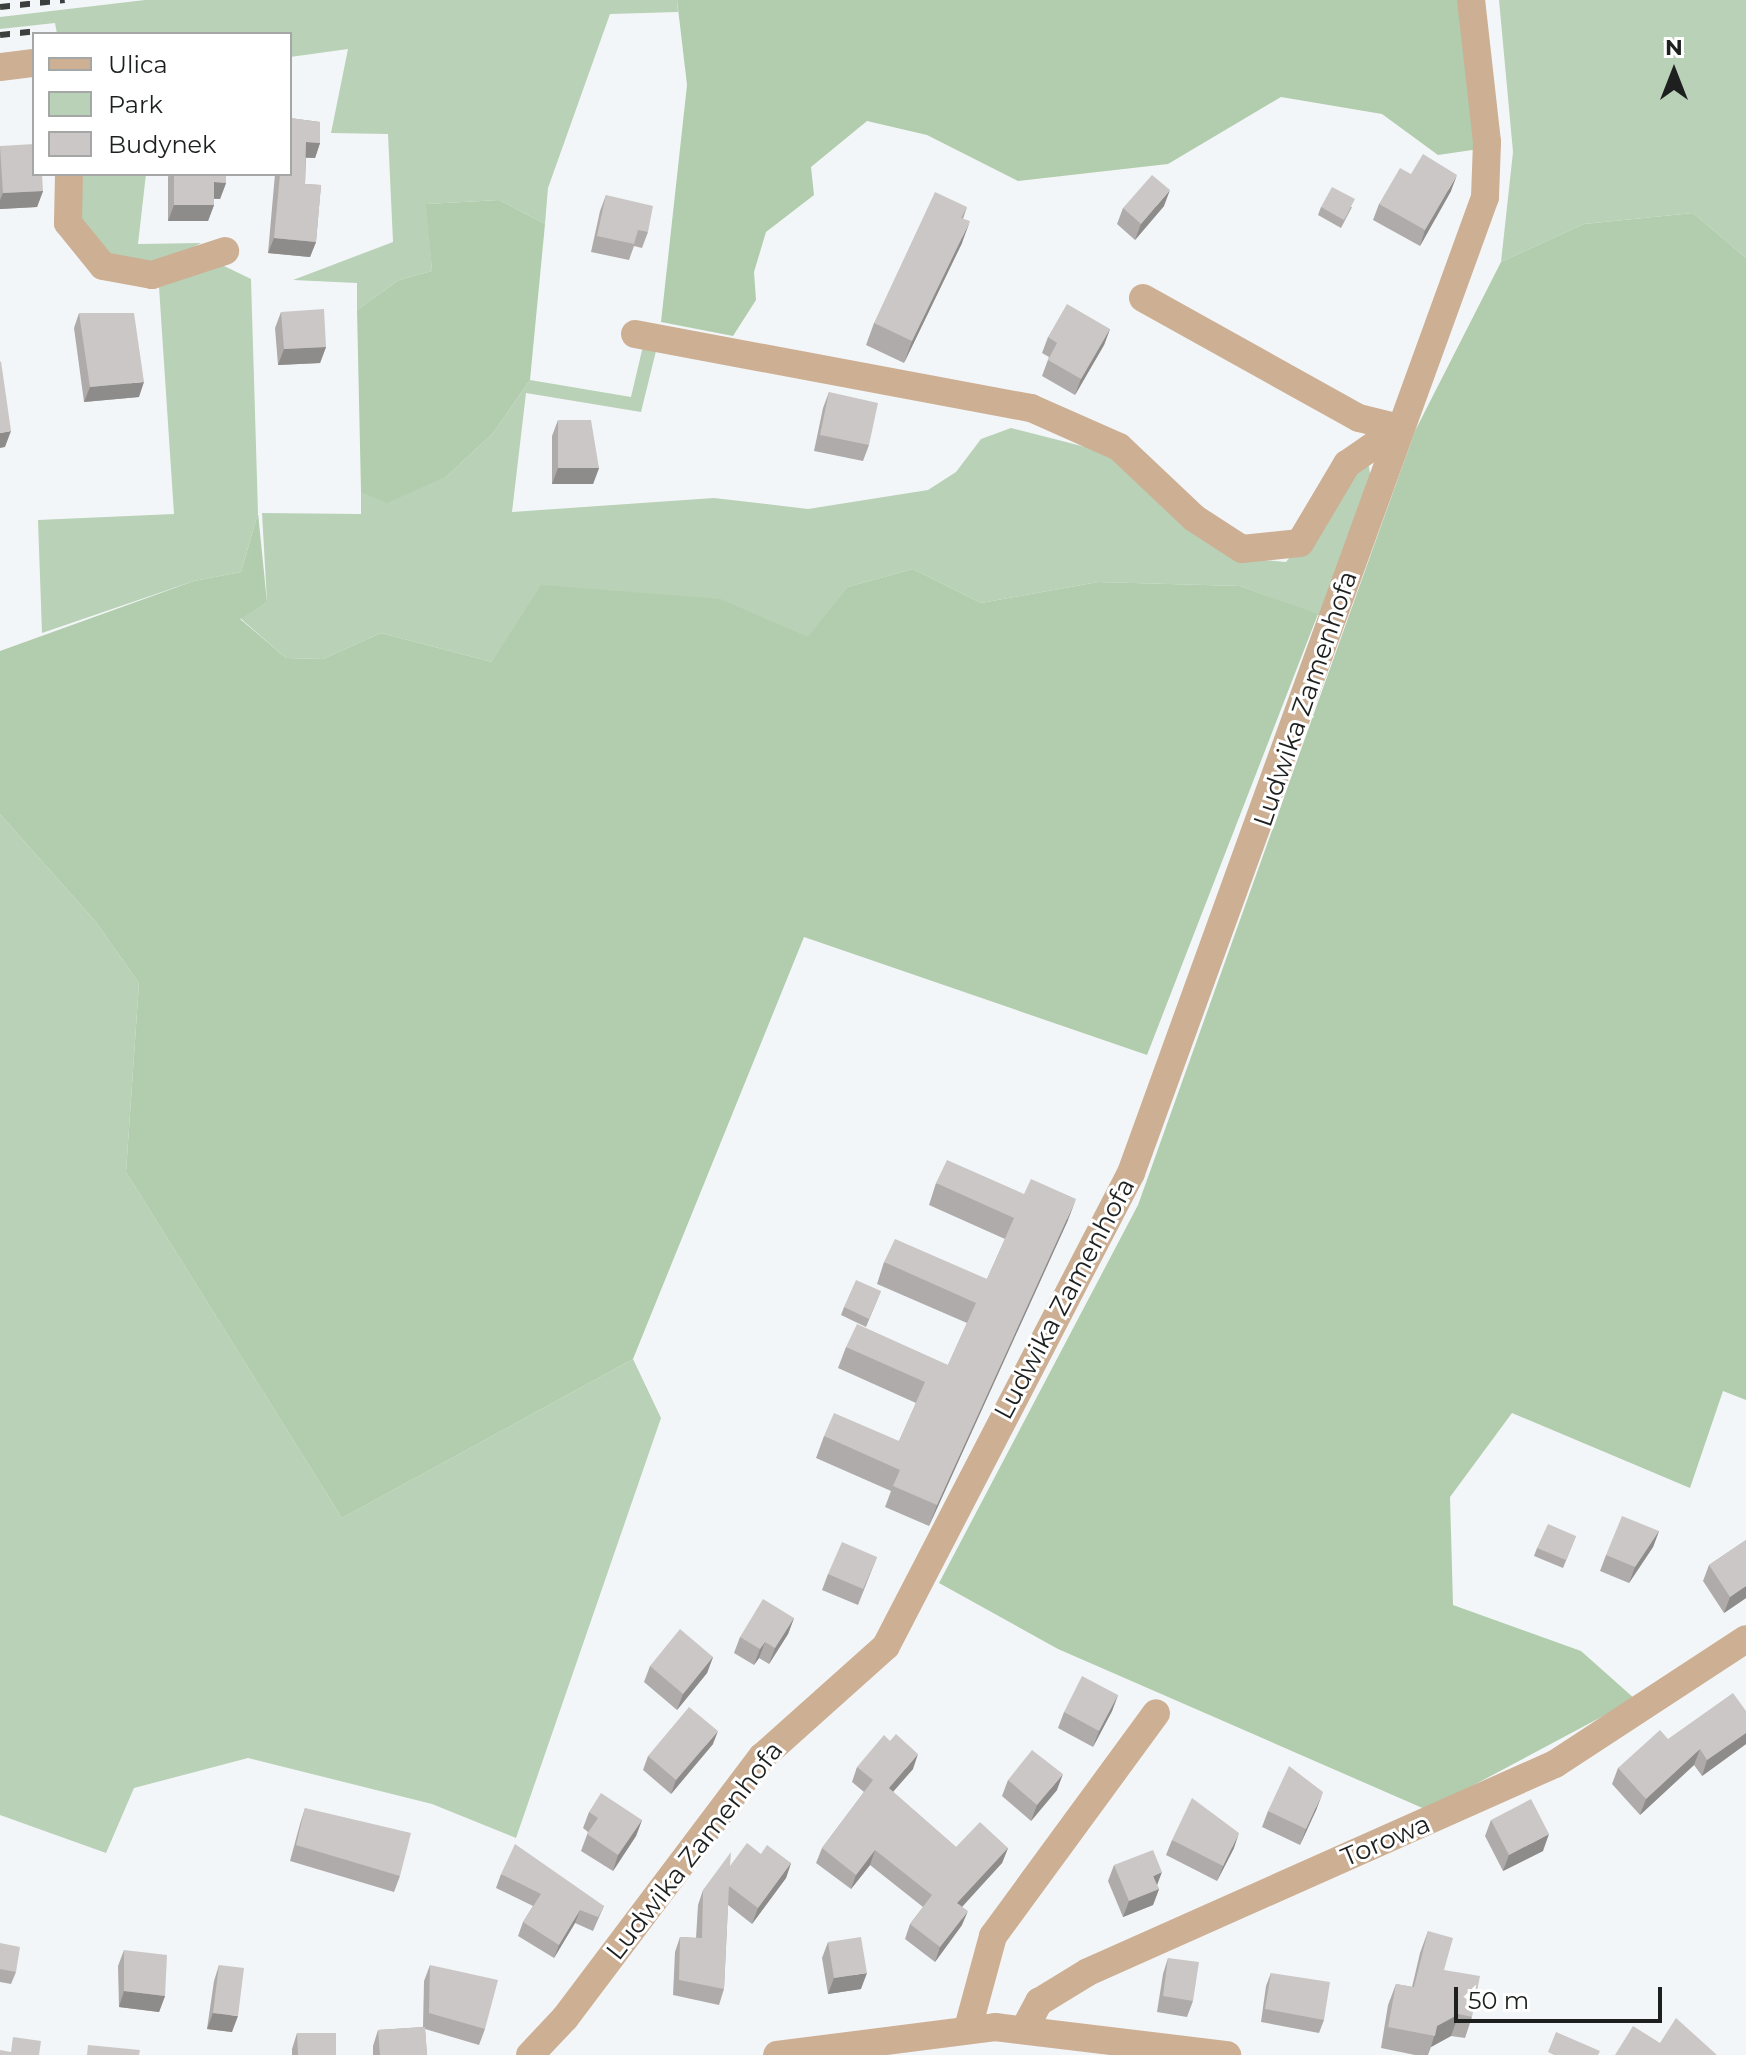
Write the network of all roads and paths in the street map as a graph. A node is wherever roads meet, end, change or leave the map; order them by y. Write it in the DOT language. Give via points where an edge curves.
graph roads {
  1 [pos="1471,0"];
  2 [pos="32,63"];
  3 [pos="0,67"];
  4 [pos="69,176"];
  5 [pos="225,251"];
  6 [pos="1143,298"];
  7 [pos="635,334"];
  8 [pos="1399,428"];
  9 [pos="1746,1639"];
  10 [pos="1156,1713"];
  11 [pos="968,2028"];
  12 [pos="1025,2028"];
  13 [pos="1183,2051"];
  14 [pos="530,2055"];
  15 [pos="777,2055"];
  16 [pos="1227,2055"];
  1 -- 8 [label="street, Ludwika Zamenhofa" via="1487,142 1485,197"];
  2 -- 3 [label="street"];
  4 -- 5 [label="street" via="68,223 103,266 152,275"];
  6 -- 8 [label="street" via="1359,418"];
  7 -- 8 [label="street" via="1031,408 1119,447 1194,518 1242,549 1300,543 1347,464"];
  8 -- 14 [label="street, Ludwika Zamenhofa" via="1254,848 1131,1173 886,1646 762,1757 565,2018"];
  9 -- 12 [label="street, Torowa" via="1555,1764 1088,1972 1039,2002"];
  10 -- 11 [label="street" via="993,1936"];
  11 -- 12 [label="street"];
  11 -- 15 [label="street"];
  12 -- 13 [label="street"];
  13 -- 16 [label="street"];
}
